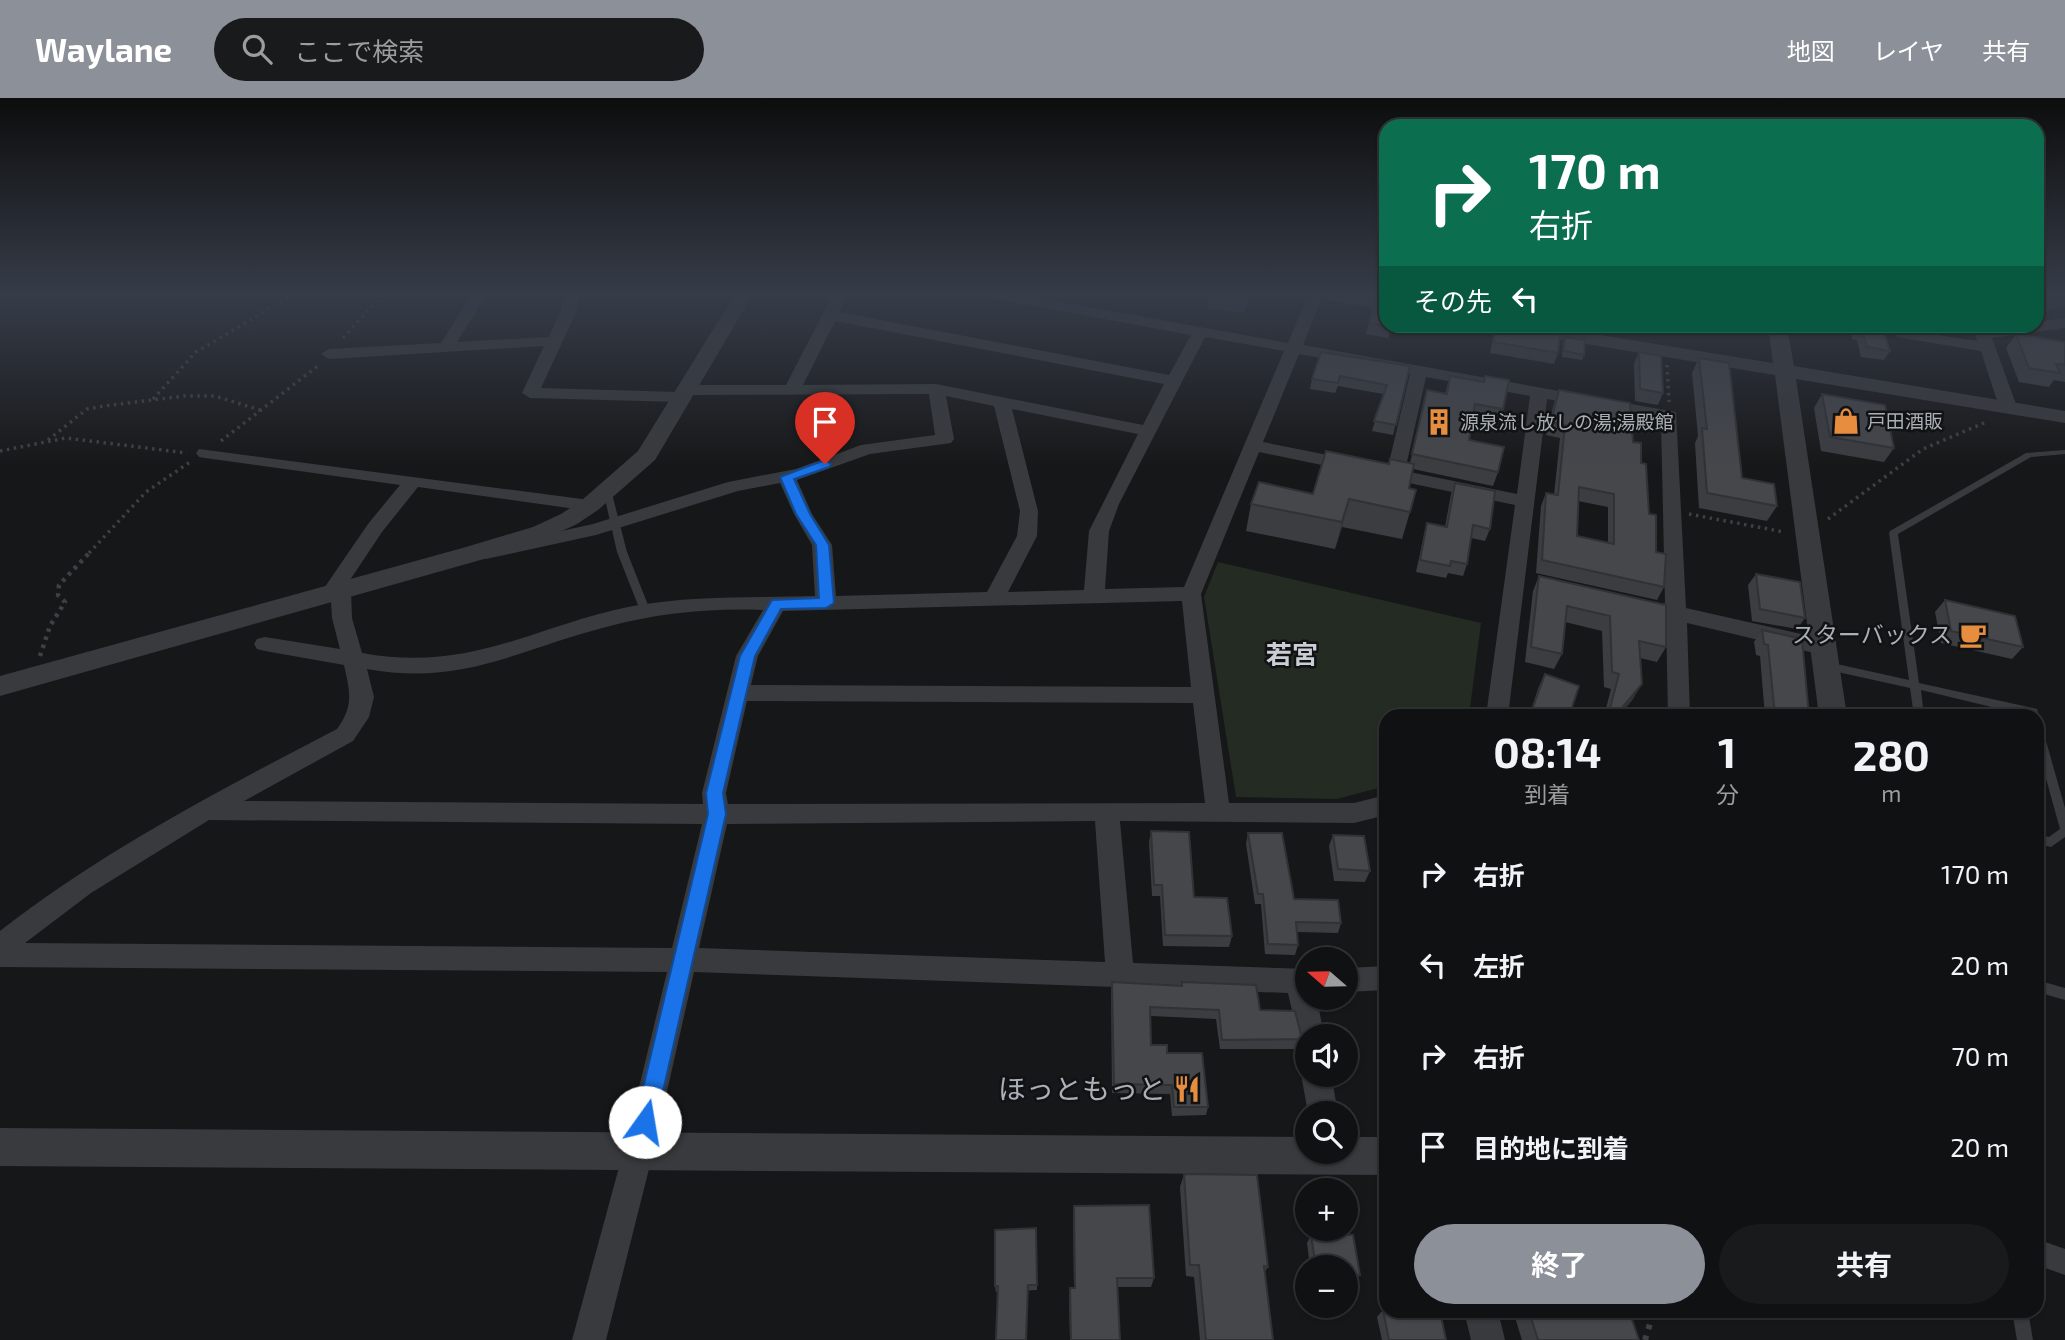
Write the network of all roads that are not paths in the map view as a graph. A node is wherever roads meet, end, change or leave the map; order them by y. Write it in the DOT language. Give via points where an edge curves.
graph roads {
  1 [pos="363,352"];
  2 [pos="549,352"];
  3 [pos="708,352"];
  4 [pos="812,352"];
  5 [pos="1023,352"];
  6 [pos="1189,352"];
  7 [pos="1293,352"];
  8 [pos="1310,352"];
  9 [pos="1673,352"];
  10 [pos="1783,352"];
  11 [pos="1989,352"];
  12 [pos="329,354"];
  13 [pos="1786,370"];
  14 [pos="1419,372"];
  15 [pos="1174,381"];
  16 [pos="936,389"];
  17 [pos="792,391"];
  18 [pos="683,393"];
  19 [pos="1539,393"];
  20 [pos="1002,402"];
  21 [pos="2008,407"];
  22 [pos="2065,417"];
  23 [pos="1148,431"];
  24 [pos="1253,445"];
  25 [pos="2065,452"];
  26 [pos="205,453"];
  27 [pos="1395,474"];
  28 [pos="787,477"];
  29 [pos="413,481"];
  30 [pos="598,498"];
  31 [pos="1525,501"];
  32 [pos="614,524"];
  33 [pos="475,553"];
  34 [pos="335,592"];
  35 [pos="1094,594"];
  36 [pos="1191,594"];
  37 [pos="994,598"];
  38 [pos="826,603"];
  39 [pos="777,604"];
  40 [pos="1637,604"];
  41 [pos="645,610"];
  42 [pos="1677,613"];
  43 [pos="265,644"];
  44 [pos="1825,656"];
  45 [pos="354,661"];
  46 [pos="1914,684"];
  47 [pos="0,686"];
  48 [pos="737,693"];
  49 [pos="1203,695"];
  50 [pos="1498,709"];
  51 [pos="1679,709"];
  52 [pos="1832,709"];
  53 [pos="1918,709"];
  54 [pos="2020,709"];
  55 [pos="2044,753"];
  56 [pos="1379,808"];
  57 [pos="205,810"];
  58 [pos="1107,811"];
  59 [pos="1218,813"];
  60 [pos="717,814"];
  61 [pos="2065,830"];
  62 [pos="2044,840"];
  63 [pos="0,947"];
  64 [pos="0,955"];
  65 [pos="683,960"];
  66 [pos="1119,974"];
  67 [pos="1379,978"];
  68 [pos="1358,979"];
  69 [pos="1295,981"];
  70 [pos="2044,988"];
  71 [pos="2065,994"];
  72 [pos="0,1147"];
  73 [pos="639,1149"];
  74 [pos="1295,1154"];
  75 [pos="1358,1155"];
  76 [pos="1379,1156"];
  77 [pos="2044,1254"];
  78 [pos="2065,1262"];
  79 [pos="1483,1318"];
  80 [pos="2021,1318"];
  81 [pos="589,1340"];
  82 [pos="1488,1340"];
  83 [pos="2025,1340"];
  1 -- 12 [label="street"];
  2 -- 18 [label="street" via="530,393"];
  3 -- 18 [label="street"];
  4 -- 17 [label="street"];
  5 -- 15 [label="street"];
  6 -- 15 [label="street"];
  7 -- 24 [label="street"];
  8 -- 14 [label="street"];
  9 -- 13 [label="street"];
  10 -- 13 [label="street"];
  11 -- 21 [label="street"];
  13 -- 21 [label="street"];
  13 -- 44 [label="street"];
  14 -- 19 [label="street"];
  14 -- 27 [label="street"];
  15 -- 23 [label="street"];
  16 -- 17 [label="street"];
  16 -- 20 [label="street"];
  16 -- 28 [label="street" via="945,439 867,449"];
  17 -- 18 [label="street"];
  18 -- 30 [label="street" via="647,455"];
  19 -- 31 [label="street"];
  19 -- 42 [label="street" via="1670,416"];
  20 -- 23 [label="street"];
  20 -- 37 [label="street" via="1030,511 1027,536"];
  21 -- 22 [label="street"];
  23 -- 35 [label="street" via="1099,531"];
  24 -- 27 [label="street"];
  24 -- 36 [label="street"];
  25 -- 46 [label="lane" via="2029,455 1894,533"];
  26 -- 29 [label="street"];
  27 -- 31 [label="street"];
  28 -- 32 [label="street" via="735,486"];
  28 -- 38 [label="street" via="822,545"];
  29 -- 30 [label="street"];
  29 -- 34 [label="street" via="375,528"];
  30 -- 32 [label="lane"];
  30 -- 33 [label="street" via="541,532"];
  31 -- 50 [label="street" via="1523,579"];
  32 -- 33 [label="street" via="517,548"];
  32 -- 41 [label="lane"];
  33 -- 34 [label="street"];
  34 -- 45 [label="street"];
  34 -- 47 [label="street"];
  35 -- 36 [label="street"];
  35 -- 37 [label="street"];
  36 -- 49 [label="street"];
  37 -- 38 [label="street"];
  38 -- 39 [label="street"];
  39 -- 41 [label="street"];
  39 -- 48 [label="street" via="747,656"];
  40 -- 42 [label="street"];
  41 -- 45 [label="street" via="482,660 442,667"];
  42 -- 44 [label="street"];
  42 -- 51 [label="street"];
  43 -- 45 [label="street"];
  44 -- 46 [label="lane"];
  44 -- 52 [label="street"];
  45 -- 57 [label="street" via="363,697 358,717 345,735"];
  46 -- 53 [label="lane"];
  46 -- 54 [label="lane"];
  48 -- 49 [label="street"];
  48 -- 60 [label="street" via="714,793"];
  49 -- 59 [label="street"];
  55 -- 61 [label="lane"];
  56 -- 59 [label="street" via="1354,813"];
  57 -- 60 [label="street"];
  57 -- 63 [label="street" via="81,883"];
  58 -- 59 [label="street"];
  58 -- 60 [label="street"];
  58 -- 66 [label="street"];
  60 -- 65 [label="street"];
  61 -- 62 [label="lane" via="2051,842"];
  64 -- 65 [label="street"];
  65 -- 66 [label="street"];
  65 -- 73 [label="street"];
  66 -- 69 [label="street"];
  67 -- 68 [label="street"];
  70 -- 71 [label="lane"];
  72 -- 73 [label="street"];
  73 -- 74 [label="street"];
  73 -- 81 [label="street"];
  75 -- 76 [label="street"];
  77 -- 78 [label="street"];
  79 -- 82 [label="street"];
  80 -- 83 [label="lane"];
}
